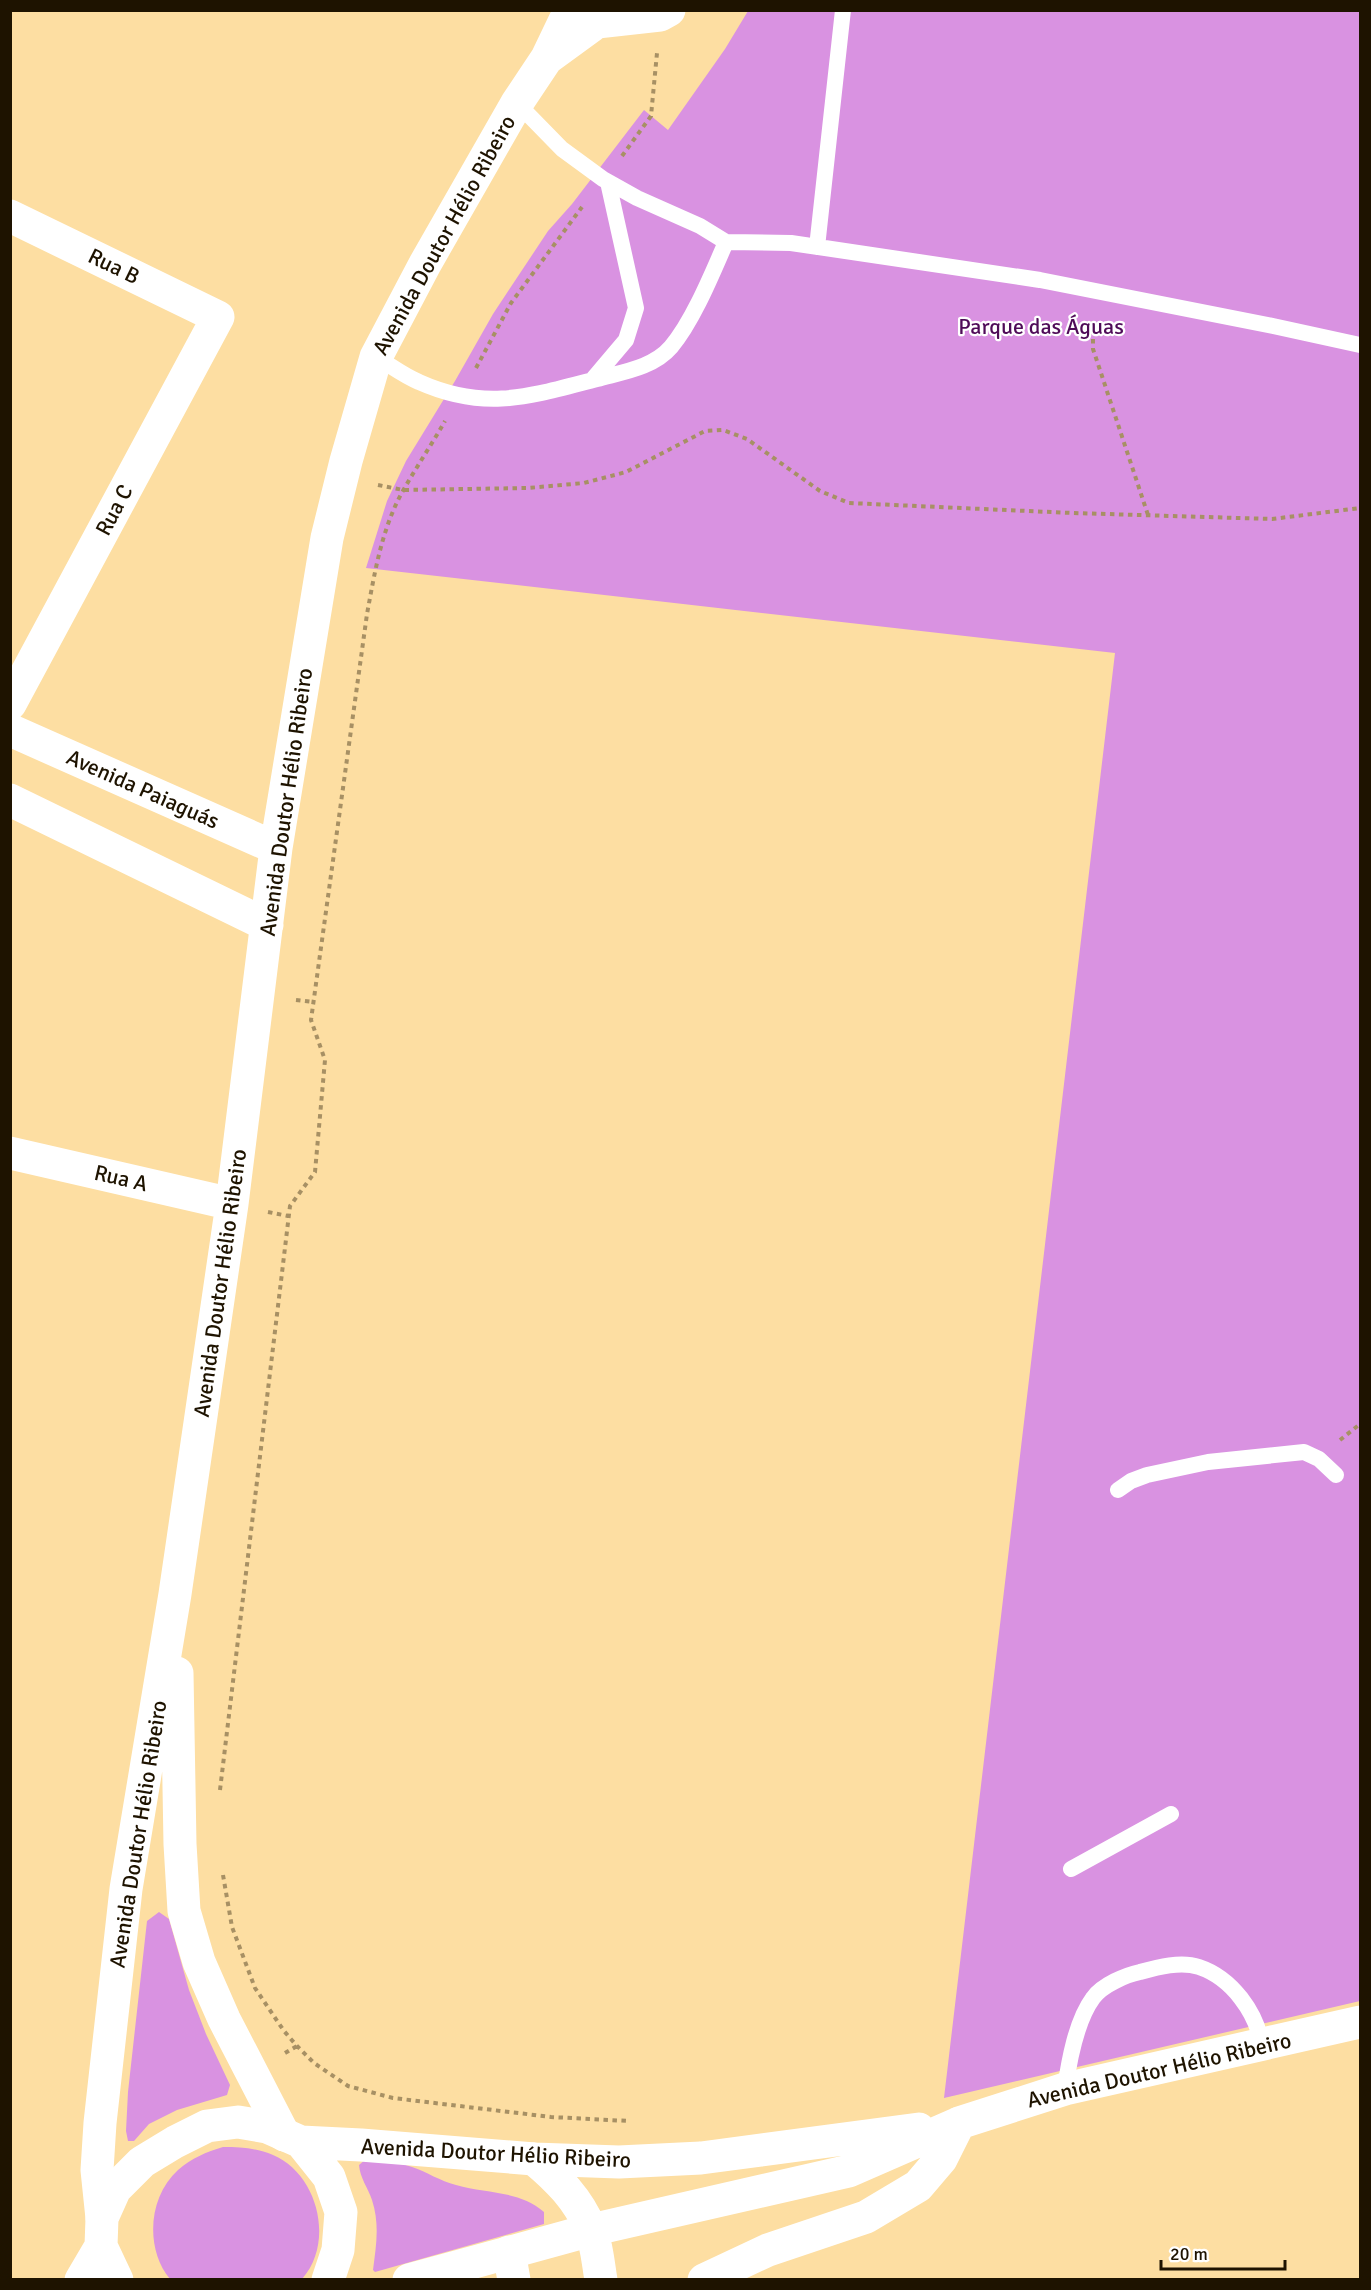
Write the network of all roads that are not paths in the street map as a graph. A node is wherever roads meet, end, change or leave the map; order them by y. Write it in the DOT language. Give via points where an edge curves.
graph roads {
  1 [pos="843,10"];
  2 [pos="664,13"];
  3 [pos="591,14"];
  4 [pos="517,103"];
  5 [pos="606,181"];
  6 [pos="10,216"];
  7 [pos="726,242"];
  8 [pos="817,247"];
  9 [pos="218,317"];
  10 [pos="1360,345"];
  11 [pos="376,357"];
  12 [pos="593,379"];
  13 [pos="10,704"];
  14 [pos="10,730"];
  15 [pos="10,800"];
  16 [pos="276,848"];
  17 [pos="267,925"];
  18 [pos="10,1152"];
  19 [pos="232,1204"];
  20 [pos="1336,1475"];
  21 [pos="1118,1490"];
  22 [pos="175,1594"];
  23 [pos="1171,1814"];
  24 [pos="1071,1869"];
  25 [pos="1360,2022"];
  26 [pos="1262,2046"];
  27 [pos="1065,2089"];
  28 [pos="959,2123"];
  29 [pos="293,2139"];
  30 [pos="534,2159"];
  31 [pos="591,2230"];
  32 [pos="101,2232"];
  33 [pos="512,2266"];
  34 [pos="81,2280"];
  35 [pos="117,2280"];
  36 [pos="328,2280"];
  37 [pos="410,2280"];
  38 [pos="601,2280"];
  39 [pos="704,2280"];
  1 -- 8 [label="lane"];
  2 -- 3 [label="street"];
  3 -- 4 [label="street, Avenida Doutor Hélio Ribeiro" via="547,58"];
  4 -- 5 [label="lane" via="562,149"];
  4 -- 11 [label="street, Avenida Doutor Hélio Ribeiro" via="424,264"];
  5 -- 7 [label="lane"];
  5 -- 12 [label="lane" via="636,308 626,340"];
  6 -- 9 [label="street, Rua B"];
  7 -- 8 [label="lane"];
  7 -- 12 [label="lane" via="697,305 671,346 655,361"];
  8 -- 10 [label="lane" via="1040,280"];
  9 -- 13 [label="street, Rua C"];
  11 -- 12 [label="lane" via="418,382 459,396 497,400 534,396"];
  11 -- 16 [label="street, Avenida Doutor Hélio Ribeiro" via="327,537"];
  14 -- 16 [label="street, Avenida Paiaguás"];
  15 -- 17 [label="street"];
  16 -- 17 [label="street, Avenida Doutor Hélio Ribeiro"];
  17 -- 19 [label="street, Avenida Doutor Hélio Ribeiro"];
  18 -- 19 [label="street, Rua A"];
  19 -- 22 [label="street, Avenida Doutor Hélio Ribeiro"];
  20 -- 21 [label="lane" via="1319,1459 1304,1452 1208,1462 1147,1475"];
  22 -- 29 [label="street, Avenida Doutor Hélio Ribeiro" via="184,1911 199,1962 224,2019"];
  22 -- 32 [label="street, Avenida Doutor Hélio Ribeiro" via="124,1911 99,2134"];
  23 -- 24 [label="lane"];
  25 -- 26 [label="street, Avenida Doutor Hélio Ribeiro"];
  26 -- 27 [label="street, Avenida Doutor Hélio Ribeiro"];
  26 -- 27 [label="lane" via="1252,2012 1226,1983 1198,1967 1149,1969 1123,1976 1093,1996 1069,2056"];
  27 -- 28 [label="street, Avenida Doutor Hélio Ribeiro"];
  28 -- 30 [label="street, Avenida Doutor Hélio Ribeiro" via="702,2157 619,2163"];
  28 -- 31 [label="street, Avenida Doutor Hélio Ribeiro" via="849,2171"];
  28 -- 39 [label="street" via="941,2159 918,2186 866,2217 768,2250"];
  29 -- 30 [label="street, Avenida Doutor Hélio Ribeiro"];
  29 -- 32 [label="street, Avenida Doutor Hélio Ribeiro" via="267,2127 238,2122 207,2126 142,2162 115,2189"];
  29 -- 36 [label="street" via="329,2177 341,2212 338,2250"];
  30 -- 31 [label="street" via="573,2196"];
  31 -- 33 [label="street, Avenida Doutor Hélio Ribeiro"];
  31 -- 38 [label="street"];
  32 -- 34 [label="street, Avenida Doutor Hélio Ribeiro"];
  32 -- 35 [label="street, Avenida Doutor Hélio Ribeiro"];
  33 -- 37 [label="street, Avenida Doutor Hélio Ribeiro"];
}
